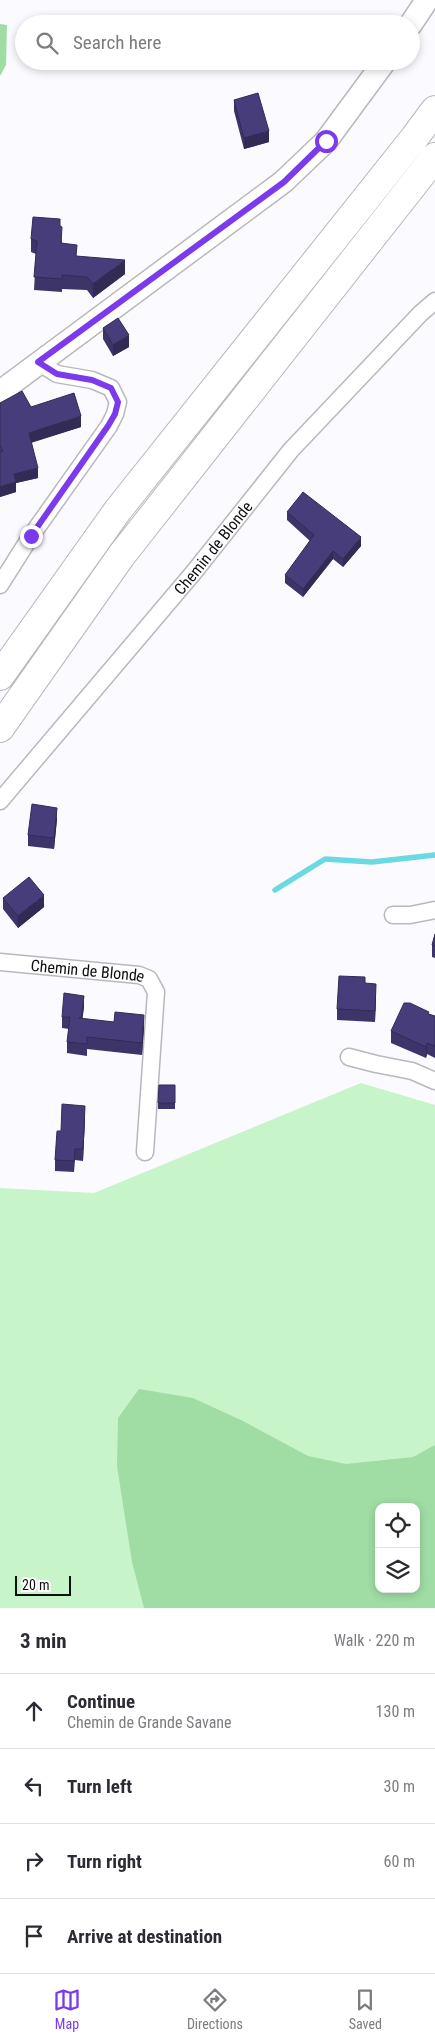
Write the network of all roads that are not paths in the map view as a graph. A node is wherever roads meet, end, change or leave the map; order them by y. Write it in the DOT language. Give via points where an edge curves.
graph roads {
  1 [pos="426,0"];
  2 [pos="417,15"];
  3 [pos="378,70"];
  4 [pos="435,110"];
  5 [pos="435,156"];
  6 [pos="435,302"];
  7 [pos="38,362"];
  8 [pos="0,392"];
  9 [pos="0,585"];
  10 [pos="0,676"];
  11 [pos="0,728"];
  12 [pos="0,801"];
  13 [pos="435,910"];
  14 [pos="393,915"];
  15 [pos="0,962"];
  16 [pos="349,1057"];
  17 [pos="435,1081"];
  18 [pos="145,1152"];
  1 -- 2 [label="street"];
  3 -- 7 [label="street" via="326,141 284,182"];
  4 -- 10 [label="highway" via="118,510"];
  5 -- 11 [label="highway" via="121,556"];
  6 -- 12 [label="street, Chemin de Blonde" via="290,450 194,572"];
  7 -- 8 [label="street"];
  7 -- 9 [label="street" via="57,374 92,380 111,388 118,402 108,426"];
  13 -- 14 [label="street"];
  15 -- 18 [label="street, Chemin de Blonde" via="139,974 149,980 156,992"];
  16 -- 17 [label="street" via="412,1071"];
}
